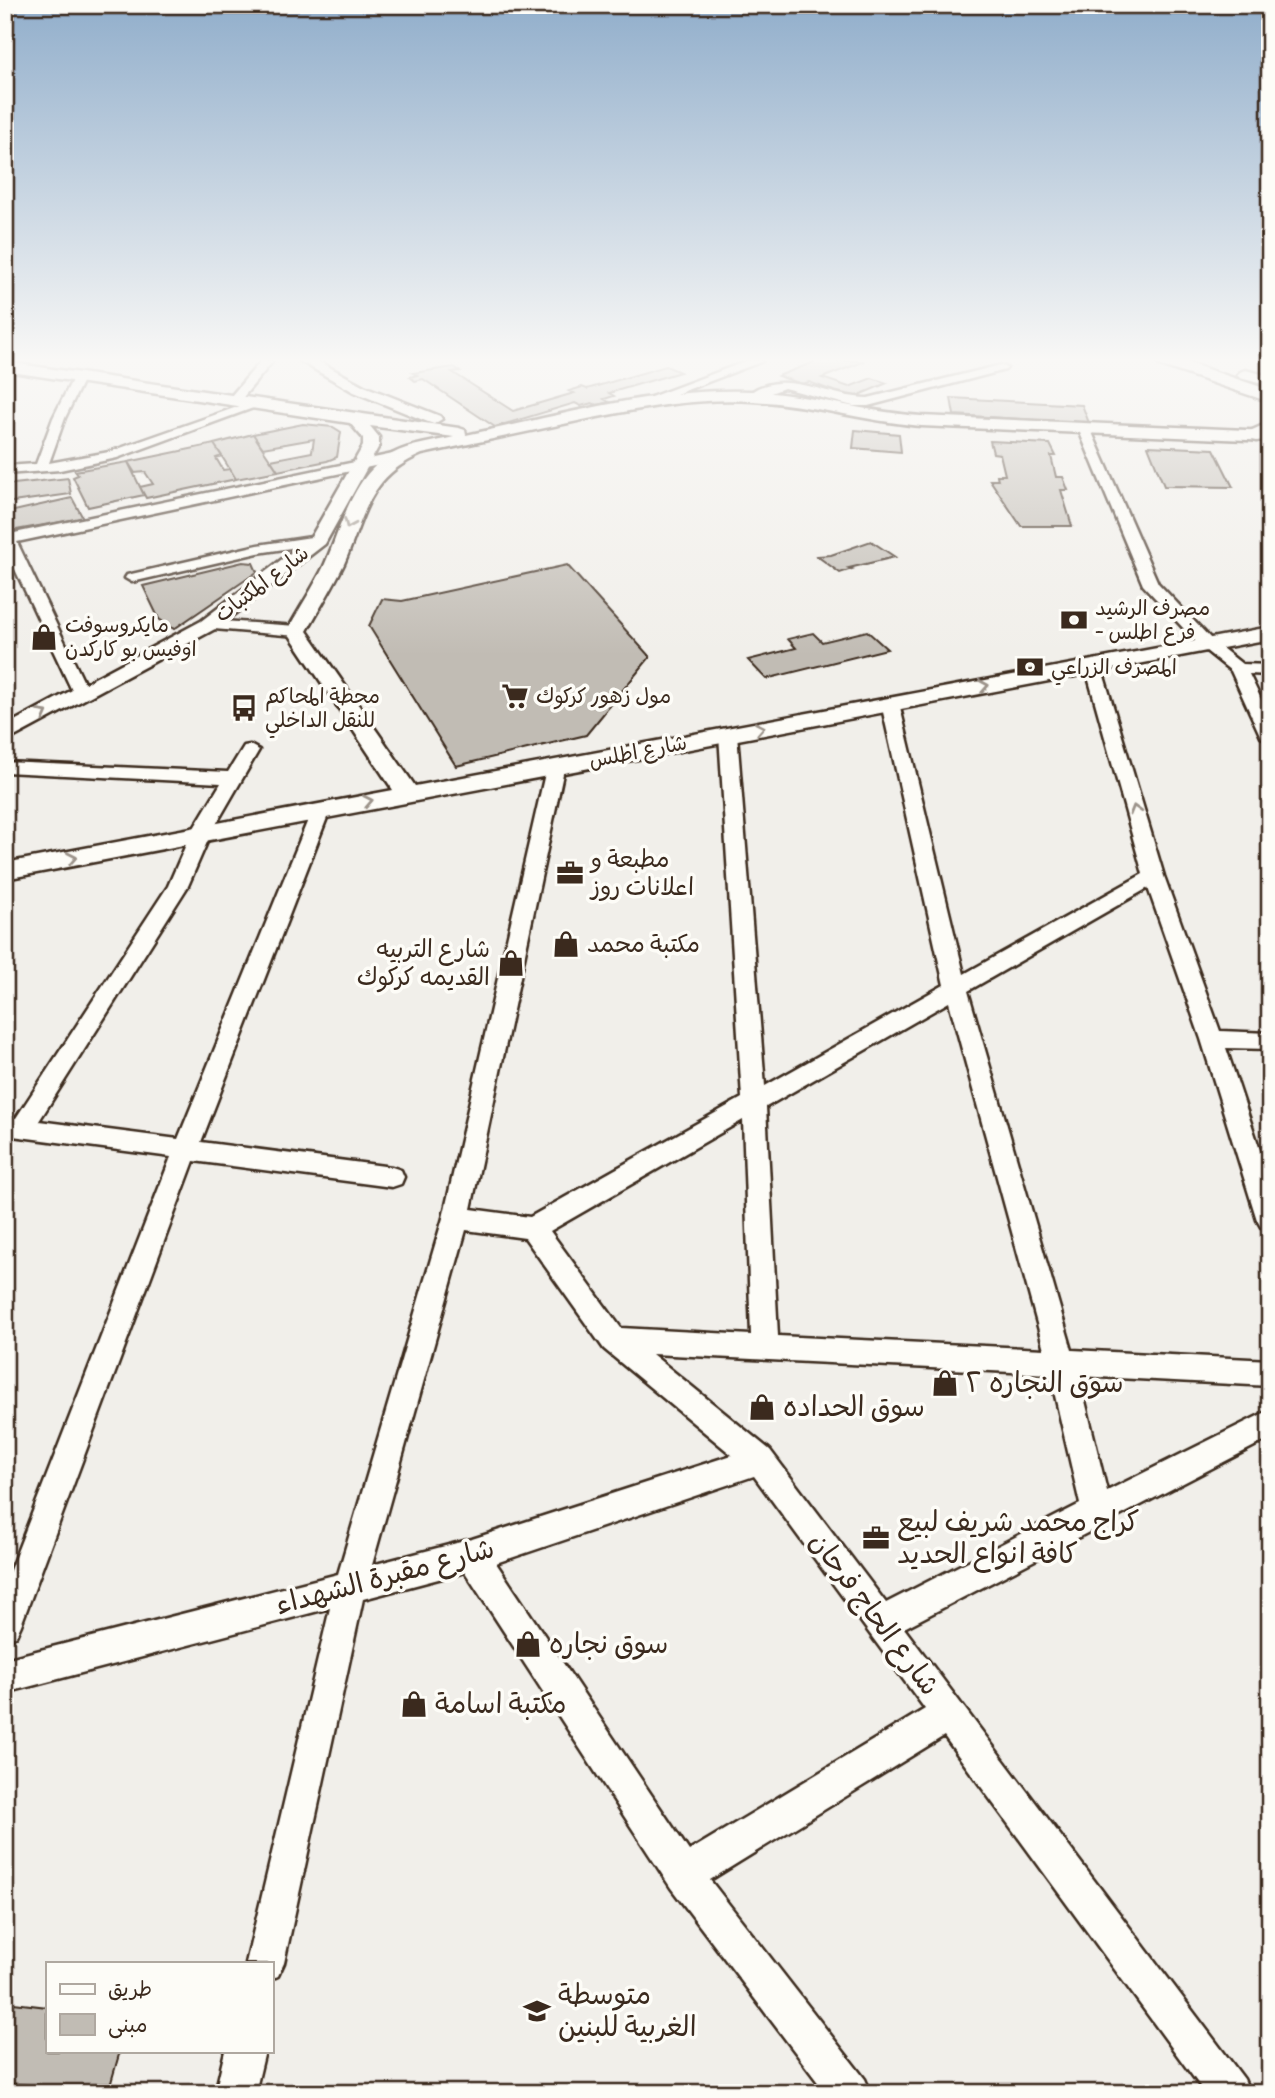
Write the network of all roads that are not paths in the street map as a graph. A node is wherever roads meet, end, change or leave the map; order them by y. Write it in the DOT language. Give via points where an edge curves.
graph roads {
  1 [pos="44,459"];
  2 [pos="90,459"];
  3 [pos="364,459"];
  4 [pos="385,459"];
  5 [pos="395,459"];
  6 [pos="1097,459"];
  7 [pos="361,464"];
  8 [pos="41,467"];
  9 [pos="5,470"];
  10 [pos="7,540"];
  11 [pos="318,540"];
  12 [pos="132,578"];
  13 [pos="208,625"];
  14 [pos="297,631"];
  15 [pos="1270,633"];
  16 [pos="1206,643"];
  17 [pos="1093,666"];
  18 [pos="1238,669"];
  19 [pos="1270,670"];
  20 [pos="81,693"];
  21 [pos="890,703"];
  22 [pos="728,734"];
  23 [pos="5,735"];
  24 [pos="1270,737"];
  25 [pos="250,750"];
  26 [pos="5,767"];
  27 [pos="555,769"];
  28 [pos="233,778"];
  29 [pos="407,793"];
  30 [pos="321,810"];
  31 [pos="201,833"];
  32 [pos="5,870"];
  33 [pos="1154,876"];
  34 [pos="956,988"];
  35 [pos="1212,1039"];
  36 [pos="1270,1041"];
  37 [pos="754,1102"];
  38 [pos="14,1127"];
  39 [pos="186,1149"];
  40 [pos="392,1177"];
  41 [pos="456,1218"];
  42 [pos="1270,1220"];
  43 [pos="533,1228"];
  44 [pos="614,1340"];
  45 [pos="765,1347"];
  46 [pos="1061,1361"];
  47 [pos="1270,1373"];
  48 [pos="1270,1423"];
  49 [pos="760,1460"];
  50 [pos="1097,1510"];
  51 [pos="472,1555"];
  52 [pos="350,1588"];
  53 [pos="880,1623"];
  54 [pos="5,1625"];
  55 [pos="5,1675"];
  56 [pos="949,1714"];
  57 [pos="684,1875"];
  58 [pos="265,1962"];
  59 [pos="245,2052"];
  60 [pos="235,2093"];
  61 [pos="851,2093"];
  62 [pos="1230,2093"];
  1 -- 8 [label="street"];
  2 -- 8 [label="street"];
  3 -- 7 [label="street, شارع المكتبات"];
  4 -- 7 [label="street"];
  5 -- 14 [label="street, شارع المكتبات, one-way" via="361,496 334,563"];
  6 -- 16 [label="street" via="1151,585"];
  7 -- 10 [label="street"];
  7 -- 11 [label="street, شارع المكتبات"];
  8 -- 9 [label="street"];
  10 -- 20 [label="street"];
  11 -- 12 [label="street"];
  11 -- 13 [label="street, شارع المكتبات"];
  13 -- 14 [label="street"];
  13 -- 20 [label="street, شارع المكتبات"];
  14 -- 29 [label="street"];
  15 -- 16 [label="street, شارع اطلس"];
  16 -- 17 [label="street, شارع اطلس"];
  16 -- 18 [label="street"];
  21 -- 17 [label="street, شارع اطلس, one-way"];
  33 -- 17 [label="street, one-way"];
  18 -- 19 [label="street"];
  18 -- 24 [label="street"];
  23 -- 20 [label="street, شارع المكتبات, one-way"];
  22 -- 21 [label="street, شارع اطلس, one-way"];
  21 -- 34 [label="street"];
  22 -- 27 [label="street, شارع اطلس"];
  22 -- 37 [label="street"];
  25 -- 28 [label="street"];
  26 -- 28 [label="street"];
  27 -- 29 [label="street, شارع اطلس"];
  27 -- 41 [label="street"];
  28 -- 31 [label="street"];
  30 -- 29 [label="street, شارع اطلس, one-way"];
  30 -- 31 [label="street, شارع اطلس"];
  30 -- 39 [label="street"];
  32 -- 31 [label="street, شارع اطلس, one-way"];
  31 -- 38 [label="street" via="178,886"];
  33 -- 34 [label="street"];
  33 -- 35 [label="street"];
  34 -- 37 [label="street"];
  34 -- 46 [label="street"];
  35 -- 36 [label="street"];
  35 -- 42 [label="street"];
  37 -- 43 [label="street"];
  37 -- 45 [label="street"];
  38 -- 39 [label="street"];
  39 -- 40 [label="street"];
  39 -- 54 [label="street"];
  41 -- 43 [label="street"];
  41 -- 52 [label="street"];
  43 -- 44 [label="street, شارع الحاج فرحان"];
  44 -- 45 [label="street"];
  44 -- 49 [label="street, شارع الحاج فرحان"];
  45 -- 46 [label="street"];
  46 -- 47 [label="street"];
  46 -- 50 [label="street"];
  48 -- 50 [label="street"];
  49 -- 51 [label="street, شارع مقبرة الشهداء"];
  49 -- 53 [label="street, شارع الحاج فرحان"];
  50 -- 53 [label="street"];
  51 -- 52 [label="street, شارع مقبرة الشهداء"];
  51 -- 57 [label="street"];
  52 -- 55 [label="street, شارع مقبرة الشهداء"];
  52 -- 58 [label="street"];
  53 -- 56 [label="street, شارع الحاج فرحان"];
  56 -- 57 [label="street"];
  56 -- 62 [label="street, شارع الحاج فرحان"];
  57 -- 61 [label="street"];
  59 -- 60 [label="street"];
}
